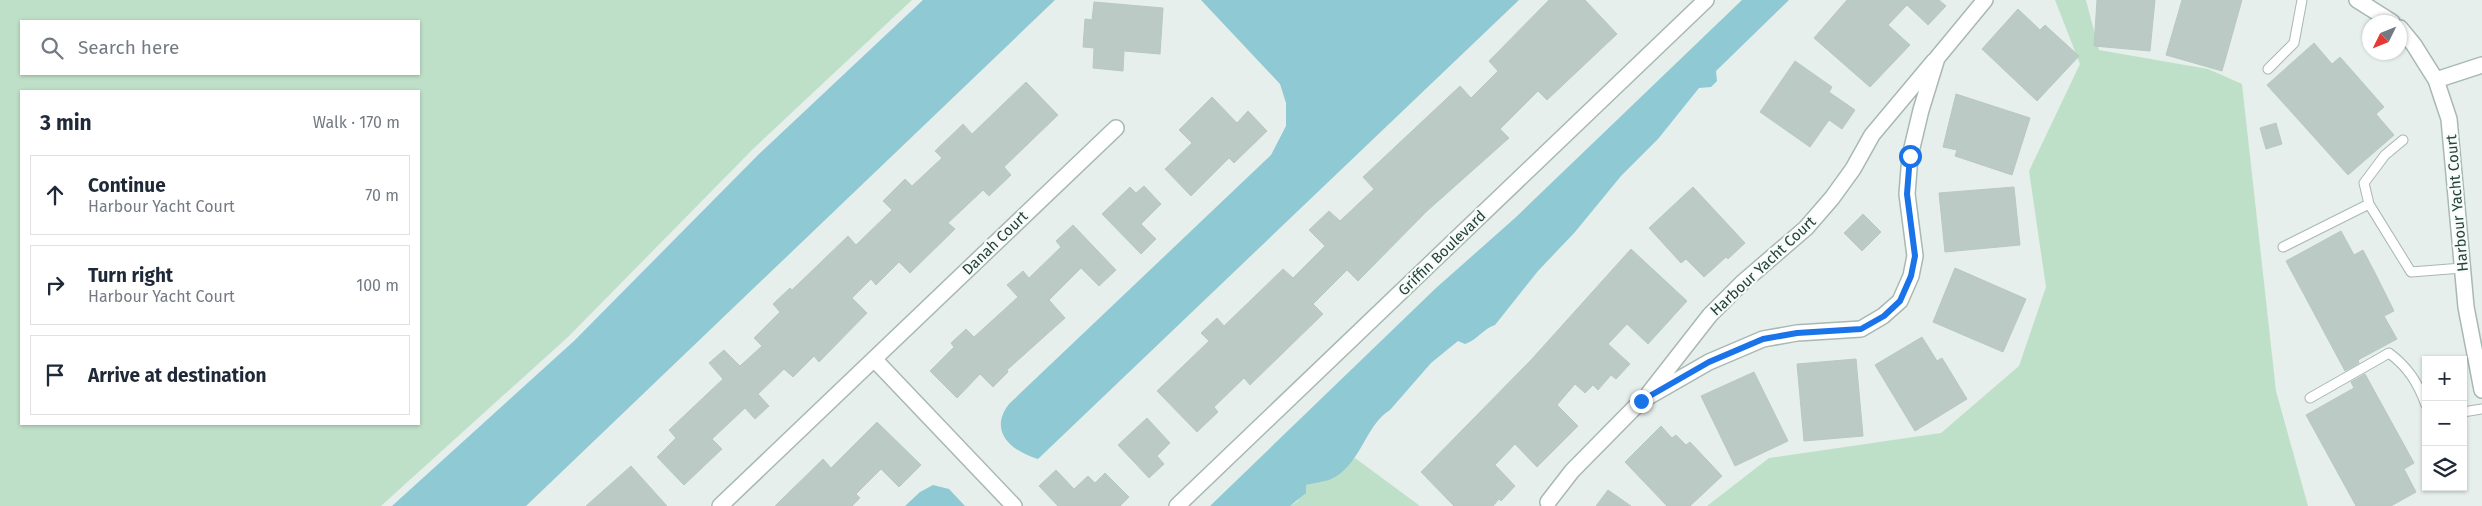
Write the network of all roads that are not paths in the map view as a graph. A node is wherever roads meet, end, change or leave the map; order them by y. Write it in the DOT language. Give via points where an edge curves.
graph roads {
  1 [pos="1706,0"];
  2 [pos="1985,0"];
  3 [pos="2302,0"];
  4 [pos="2357,0"];
  5 [pos="2381,15"];
  6 [pos="2407,36"];
  7 [pos="1937,58"];
  8 [pos="2482,65"];
  9 [pos="2268,69"];
  10 [pos="2436,80"];
  11 [pos="1116,128"];
  12 [pos="2403,140"];
  13 [pos="2369,204"];
  14 [pos="2283,247"];
  15 [pos="2462,268"];
  16 [pos="874,359"];
  17 [pos="2482,390"];
  18 [pos="2310,398"];
  19 [pos="1641,401"];
  20 [pos="2424,401"];
  21 [pos="2482,410"];
  22 [pos="2467,412"];
  23 [pos="1546,505"];
  24 [pos="720,506"];
  25 [pos="1014,506"];
  26 [pos="1177,506"];
  1 -- 26 [label="street, Griffin Boulevard"];
  2 -- 7 [label="street, Harbour Yacht Court"];
  3 -- 9 [label="lane" via="2294,43"];
  4 -- 5 [label="street"];
  6 -- 10 [label="street, Harbour Yacht Court"];
  7 -- 19 [label="street, Harbour Yacht Court" via="1894,106 1853,169 1821,210 1710,315"];
  7 -- 19 [label="street, Harbour Yacht Court" via="1910,156 1907,194 1915,256 1911,276 1900,301 1884,316 1861,329 1797,333 1763,339 1709,362"];
  8 -- 10 [label="street"];
  10 -- 15 [label="street, Harbour Yacht Court" via="2449,119"];
  11 -- 16 [label="street, Danah Court"];
  12 -- 13 [label="lane" via="2386,155 2364,183"];
  13 -- 14 [label="lane"];
  13 -- 15 [label="lane" via="2410,272"];
  15 -- 17 [label="street, Harbour Yacht Court"];
  16 -- 24 [label="street, Danah Court"];
  16 -- 25 [label="street"];
  18 -- 20 [label="lane" via="2389,353 2400,361 2418,384"];
  19 -- 23 [label="street, Harbour Yacht Court" via="1572,470"];
  21 -- 22 [label="lane"];
}
